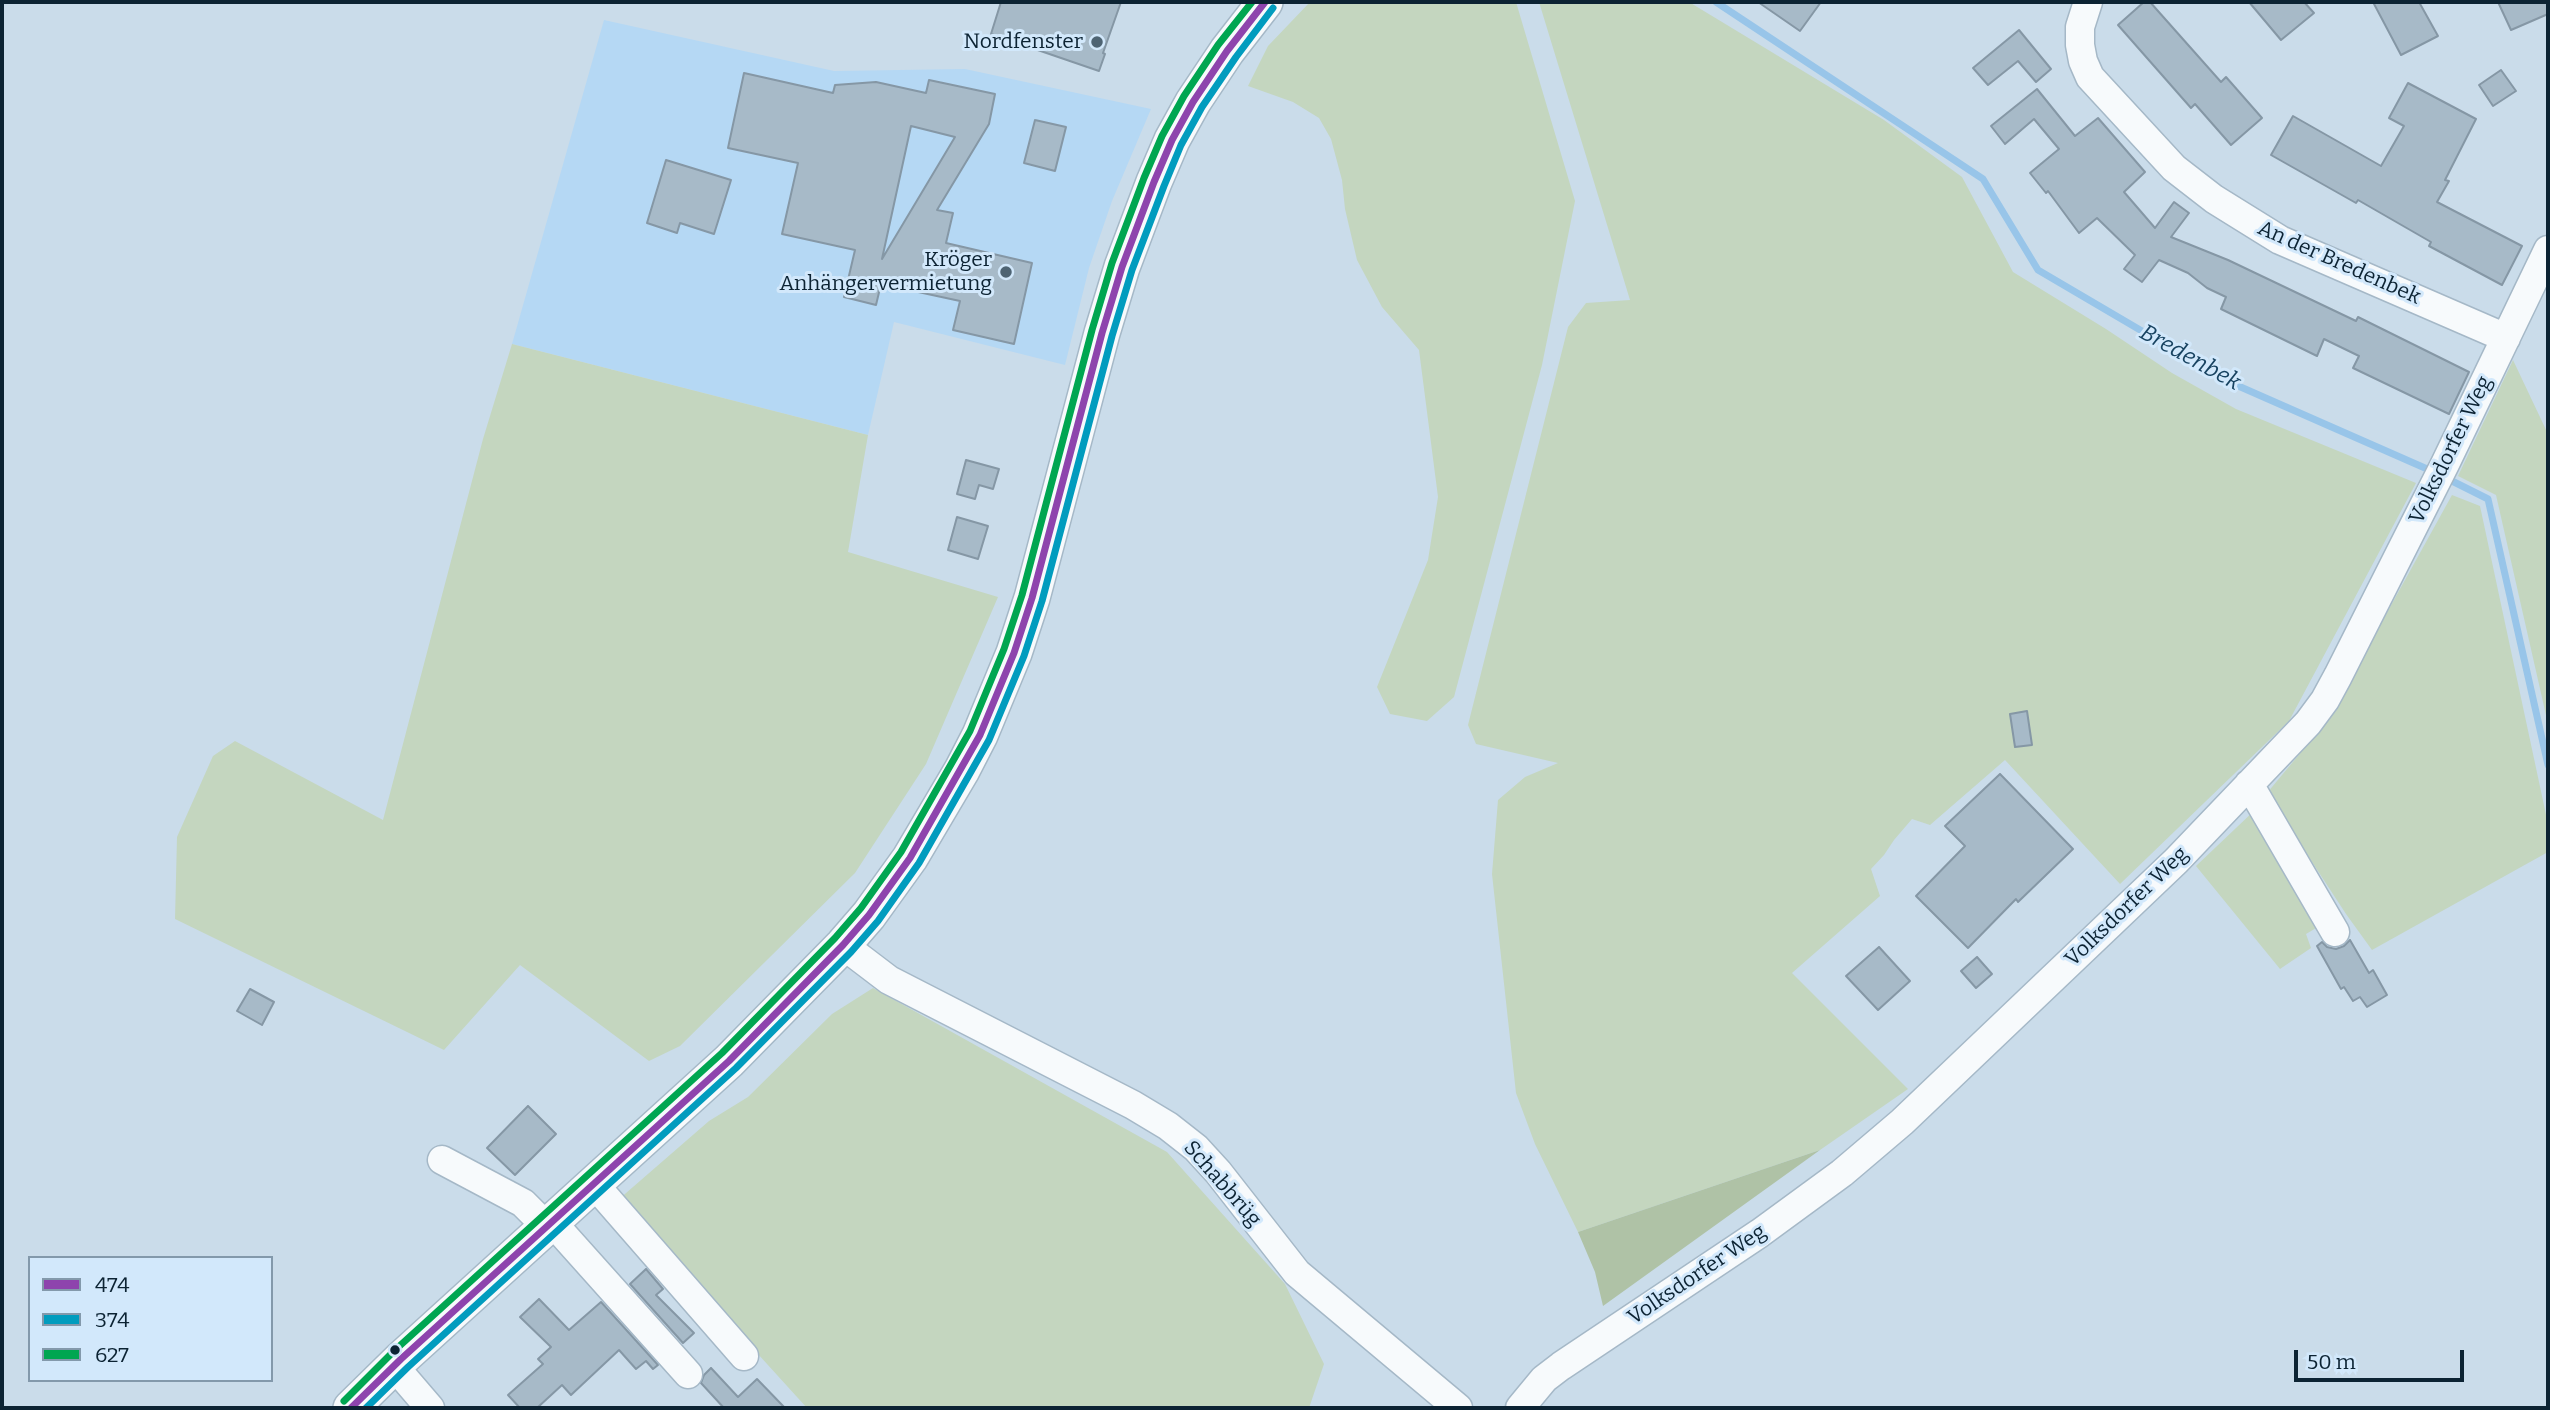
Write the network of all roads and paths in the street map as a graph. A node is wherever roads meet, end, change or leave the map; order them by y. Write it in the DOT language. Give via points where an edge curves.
graph roads {
  1 [pos="1265,2"];
  2 [pos="2088,2"];
  3 [pos="2548,250"];
  4 [pos="2506,338"];
  5 [pos="2249,784"];
  6 [pos="2335,933"];
  7 [pos="843,945"];
  8 [pos="443,1160"];
  9 [pos="594,1184"];
  10 [pos="550,1224"];
  11 [pos="744,1356"];
  12 [pos="394,1366"];
  13 [pos="688,1374"];
  14 [pos="351,1408"];
  15 [pos="430,1408"];
  16 [pos="1458,1408"];
  17 [pos="1521,1408"];
  1 -- 7 [label="main road" via="1194,102 1172,140 1141,216 1102,333 1032,598 980,735 910,858"];
  2 -- 4 [label="street, An der Bredenbek" via="2080,45 2090,77 2174,167 2214,199 2280,240"];
  3 -- 4 [label="street, Volksdorfer Weg"];
  4 -- 5 [label="street, Volksdorfer Weg" via="2325,701"];
  5 -- 6 [label="street"];
  5 -- 17 [label="street, Volksdorfer Weg" via="2167,870 1852,1165 1544,1379"];
  7 -- 9 [label="main road" via="729,1061"];
  7 -- 16 [label="street, Schabbrüg" via="888,979 1168,1126 1218,1172 1297,1273"];
  8 -- 10 [label="street" via="523,1203"];
  9 -- 10 [label="main road"];
  9 -- 11 [label="street"];
  10 -- 12 [label="main road"];
  10 -- 13 [label="street"];
  12 -- 14 [label="main road"];
  12 -- 15 [label="street"];
}
